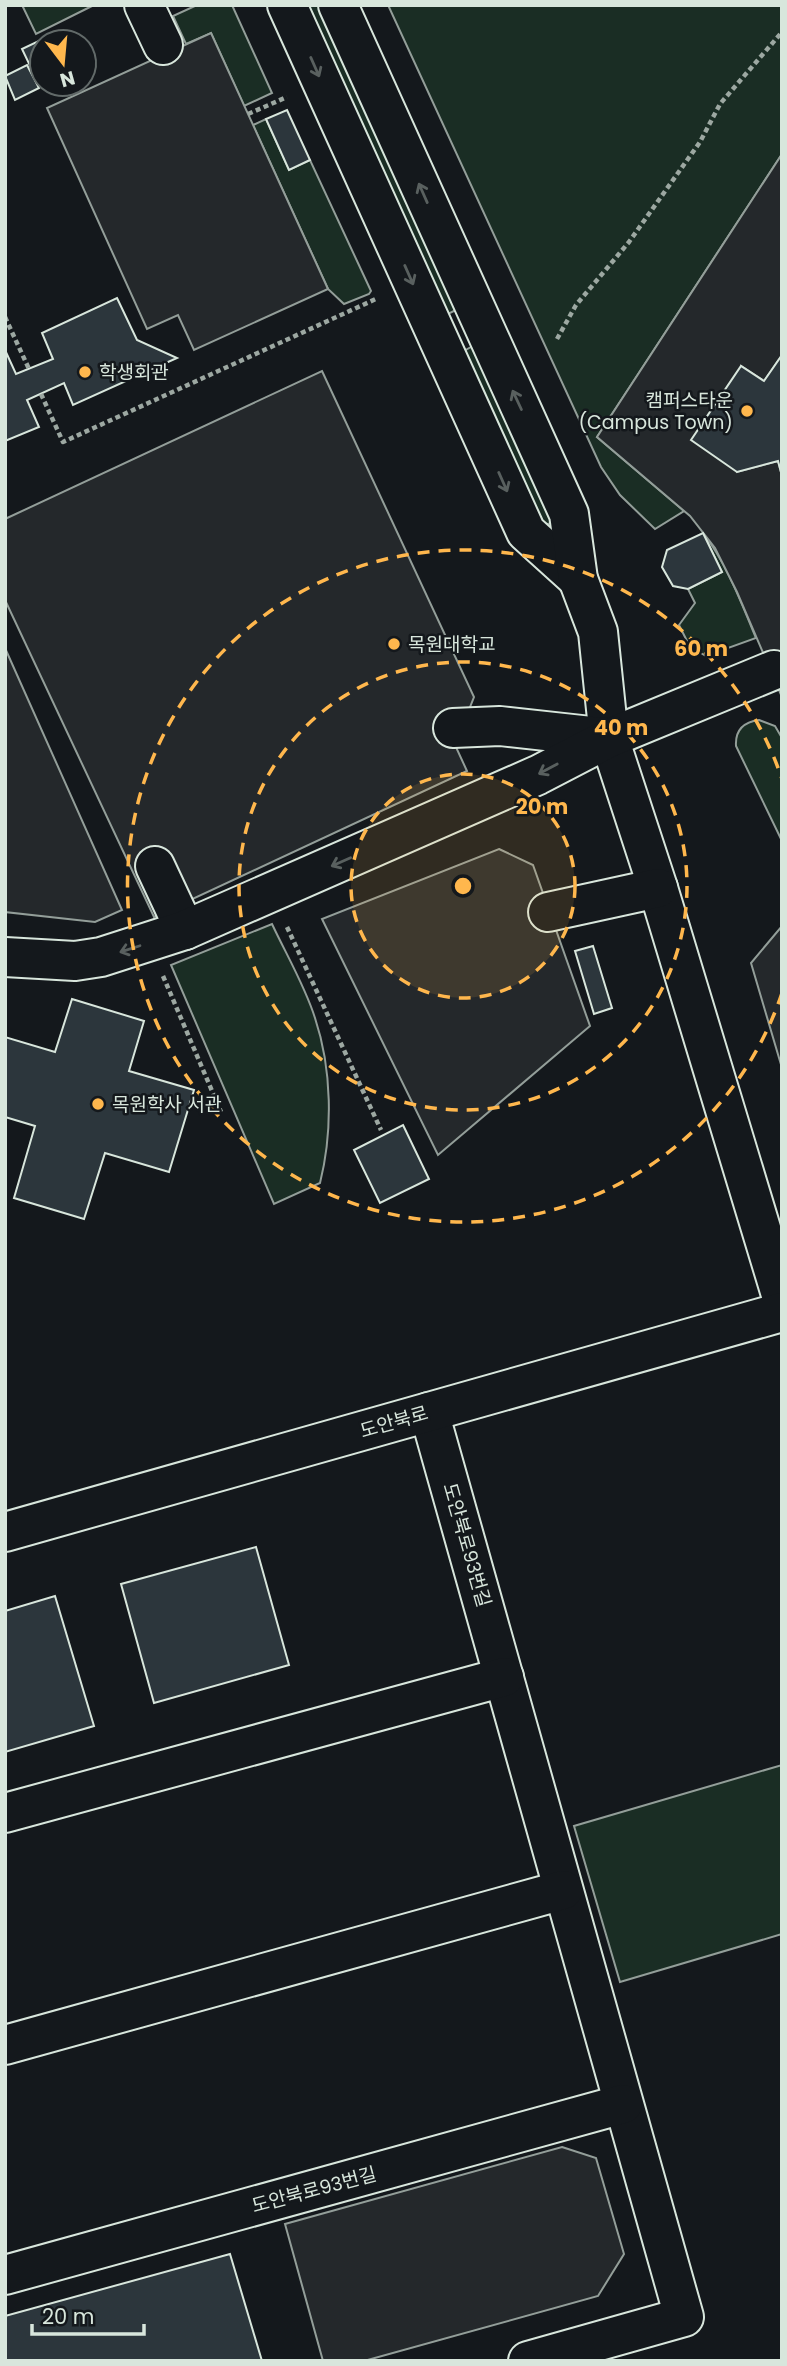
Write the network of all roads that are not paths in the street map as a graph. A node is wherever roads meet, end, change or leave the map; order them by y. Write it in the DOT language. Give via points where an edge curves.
graph roads {
  1 [pos="144,5"];
  2 [pos="287,5"];
  3 [pos="338,5"];
  4 [pos="163,45"];
  5 [pos="578,579"];
  6 [pos="774,670"];
  7 [pos="453,728"];
  8 [pos="609,738"];
  9 [pos="155,866"];
  10 [pos="658,888"];
  11 [pos="548,912"];
  12 [pos="185,930"];
  13 [pos="5,957"];
  14 [pos="782,1298"];
  15 [pos="782,1312"];
  16 [pos="429,1412"];
  17 [pos="5,1532"];
  18 [pos="504,1677"];
  19 [pos="5,1813"];
  20 [pos="563,1890"];
  21 [pos="5,2045"];
  22 [pos="624,2104"];
  23 [pos="5,2275"];
  24 [pos="528,2361"];
  1 -- 4 [label="street"];
  2 -- 5 [label="street, one-way" via="526,532"];
  5 -- 3 [label="street, one-way" via="569,514"];
  5 -- 8 [label="street" via="598,632"];
  6 -- 8 [label="street"];
  7 -- 8 [label="street" via="500,726"];
  8 -- 10 [label="street"];
  8 -- 12 [label="street, one-way" via="538,775"];
  9 -- 12 [label="street"];
  10 -- 11 [label="street"];
  10 -- 14 [label="street"];
  12 -- 13 [label="street, one-way" via="102,957 75,961"];
  15 -- 16 [label="street, 도안북로"];
  16 -- 17 [label="street, 도안북로"];
  16 -- 18 [label="street, 도안북로93번길"];
  18 -- 19 [label="street"];
  18 -- 20 [label="street, 도안북로93번길"];
  20 -- 21 [label="street"];
  20 -- 22 [label="street, 도안북로93번길"];
  22 -- 23 [label="street, 도안북로93번길"];
  22 -- 24 [label="street, 도안북로93번길" via="684,2317"];
}
